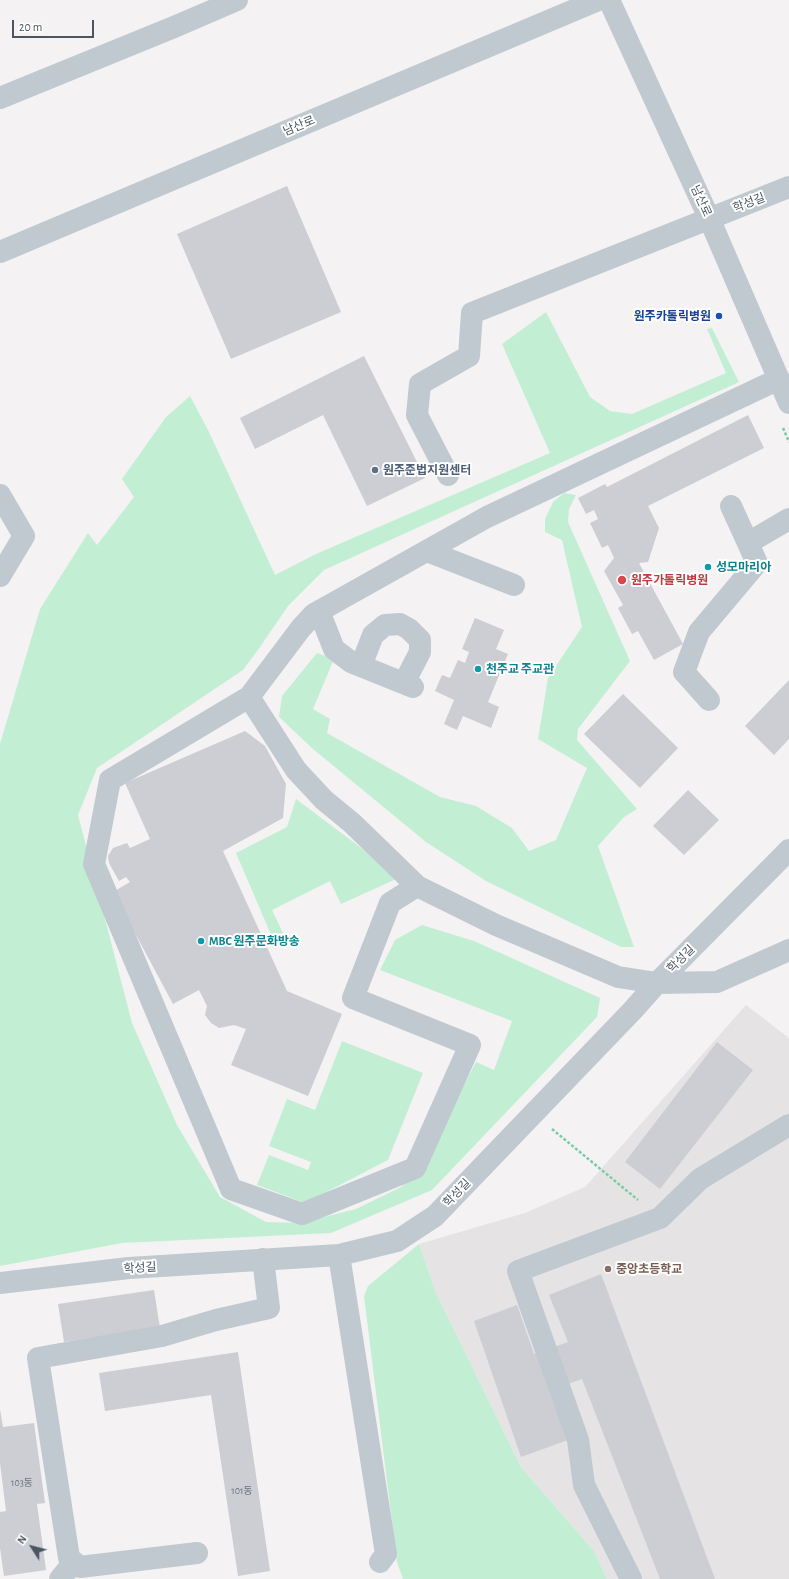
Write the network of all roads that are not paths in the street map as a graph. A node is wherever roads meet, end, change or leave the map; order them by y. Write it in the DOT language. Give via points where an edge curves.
graph roads {
  1 [pos="237,0"];
  2 [pos="598,0"];
  3 [pos="609,0"];
  4 [pos="0,98"];
  5 [pos="789,187"];
  6 [pos="709,218"];
  7 [pos="0,252"];
  8 [pos="779,379"];
  9 [pos="789,403"];
  10 [pos="448,476"];
  11 [pos="0,495"];
  12 [pos="731,506"];
  13 [pos="789,519"];
  14 [pos="748,543"];
  15 [pos="427,551"];
  16 [pos="0,576"];
  17 [pos="514,585"];
  18 [pos="319,611"];
  19 [pos="361,666"];
  20 [pos="249,697"];
  21 [pos="709,700"];
  22 [pos="789,850"];
  23 [pos="417,886"];
  24 [pos="789,950"];
  25 [pos="657,983"];
  26 [pos="789,1125"];
  27 [pos="339,1255"];
  28 [pos="264,1259"];
  29 [pos="0,1283"];
  30 [pos="197,1553"];
  31 [pos="74,1562"];
  32 [pos="380,1562"];
  33 [pos="60,1579"];
  34 [pos="631,1579"];
  1 -- 4 [label="street"];
  2 -- 7 [label="street, 남산로"];
  3 -- 6 [label="street, 남산로"];
  5 -- 6 [label="street, 학성길"];
  6 -- 8 [label="street, 남산로"];
  6 -- 10 [label="street, 학성길" via="472,313 469,356 420,384 417,415"];
  8 -- 9 [label="street, 남산로"];
  8 -- 15 [label="street" via="486,517"];
  11 -- 16 [label="street" via="24,536"];
  12 -- 14 [label="street"];
  13 -- 14 [label="street"];
  14 -- 21 [label="street" via="758,563 699,632 684,672"];
  15 -- 17 [label="street"];
  15 -- 18 [label="street"];
  18 -- 19 [label="street" via="334,649"];
  18 -- 20 [label="street" via="301,628"];
  19 -- 19 [label="street" via="408,685 420,652 420,640 400,624 385,625 373,635"];
  20 -- 23 [label="street" via="296,770 324,800 352,823"];
  20 -- 23 [label="street" via="110,780 94,864 231,1189 302,1214 415,1168 470,1046 353,998 390,903"];
  22 -- 25 [label="street, 학성길"];
  23 -- 25 [label="street" via="496,925 618,977"];
  24 -- 25 [label="street" via="717,982"];
  25 -- 27 [label="street, 학성길" via="435,1216 398,1241"];
  26 -- 34 [label="street" via="700,1179 660,1218 518,1271 578,1440 584,1485"];
  27 -- 28 [label="street, 학성길"];
  27 -- 32 [label="street" via="386,1554"];
  28 -- 29 [label="street, 학성길" via="129,1268"];
  28 -- 31 [label="street" via="269,1308 162,1336 38,1358 69,1558"];
  30 -- 31 [label="street" via="80,1567"];
  31 -- 33 [label="street"];
}
